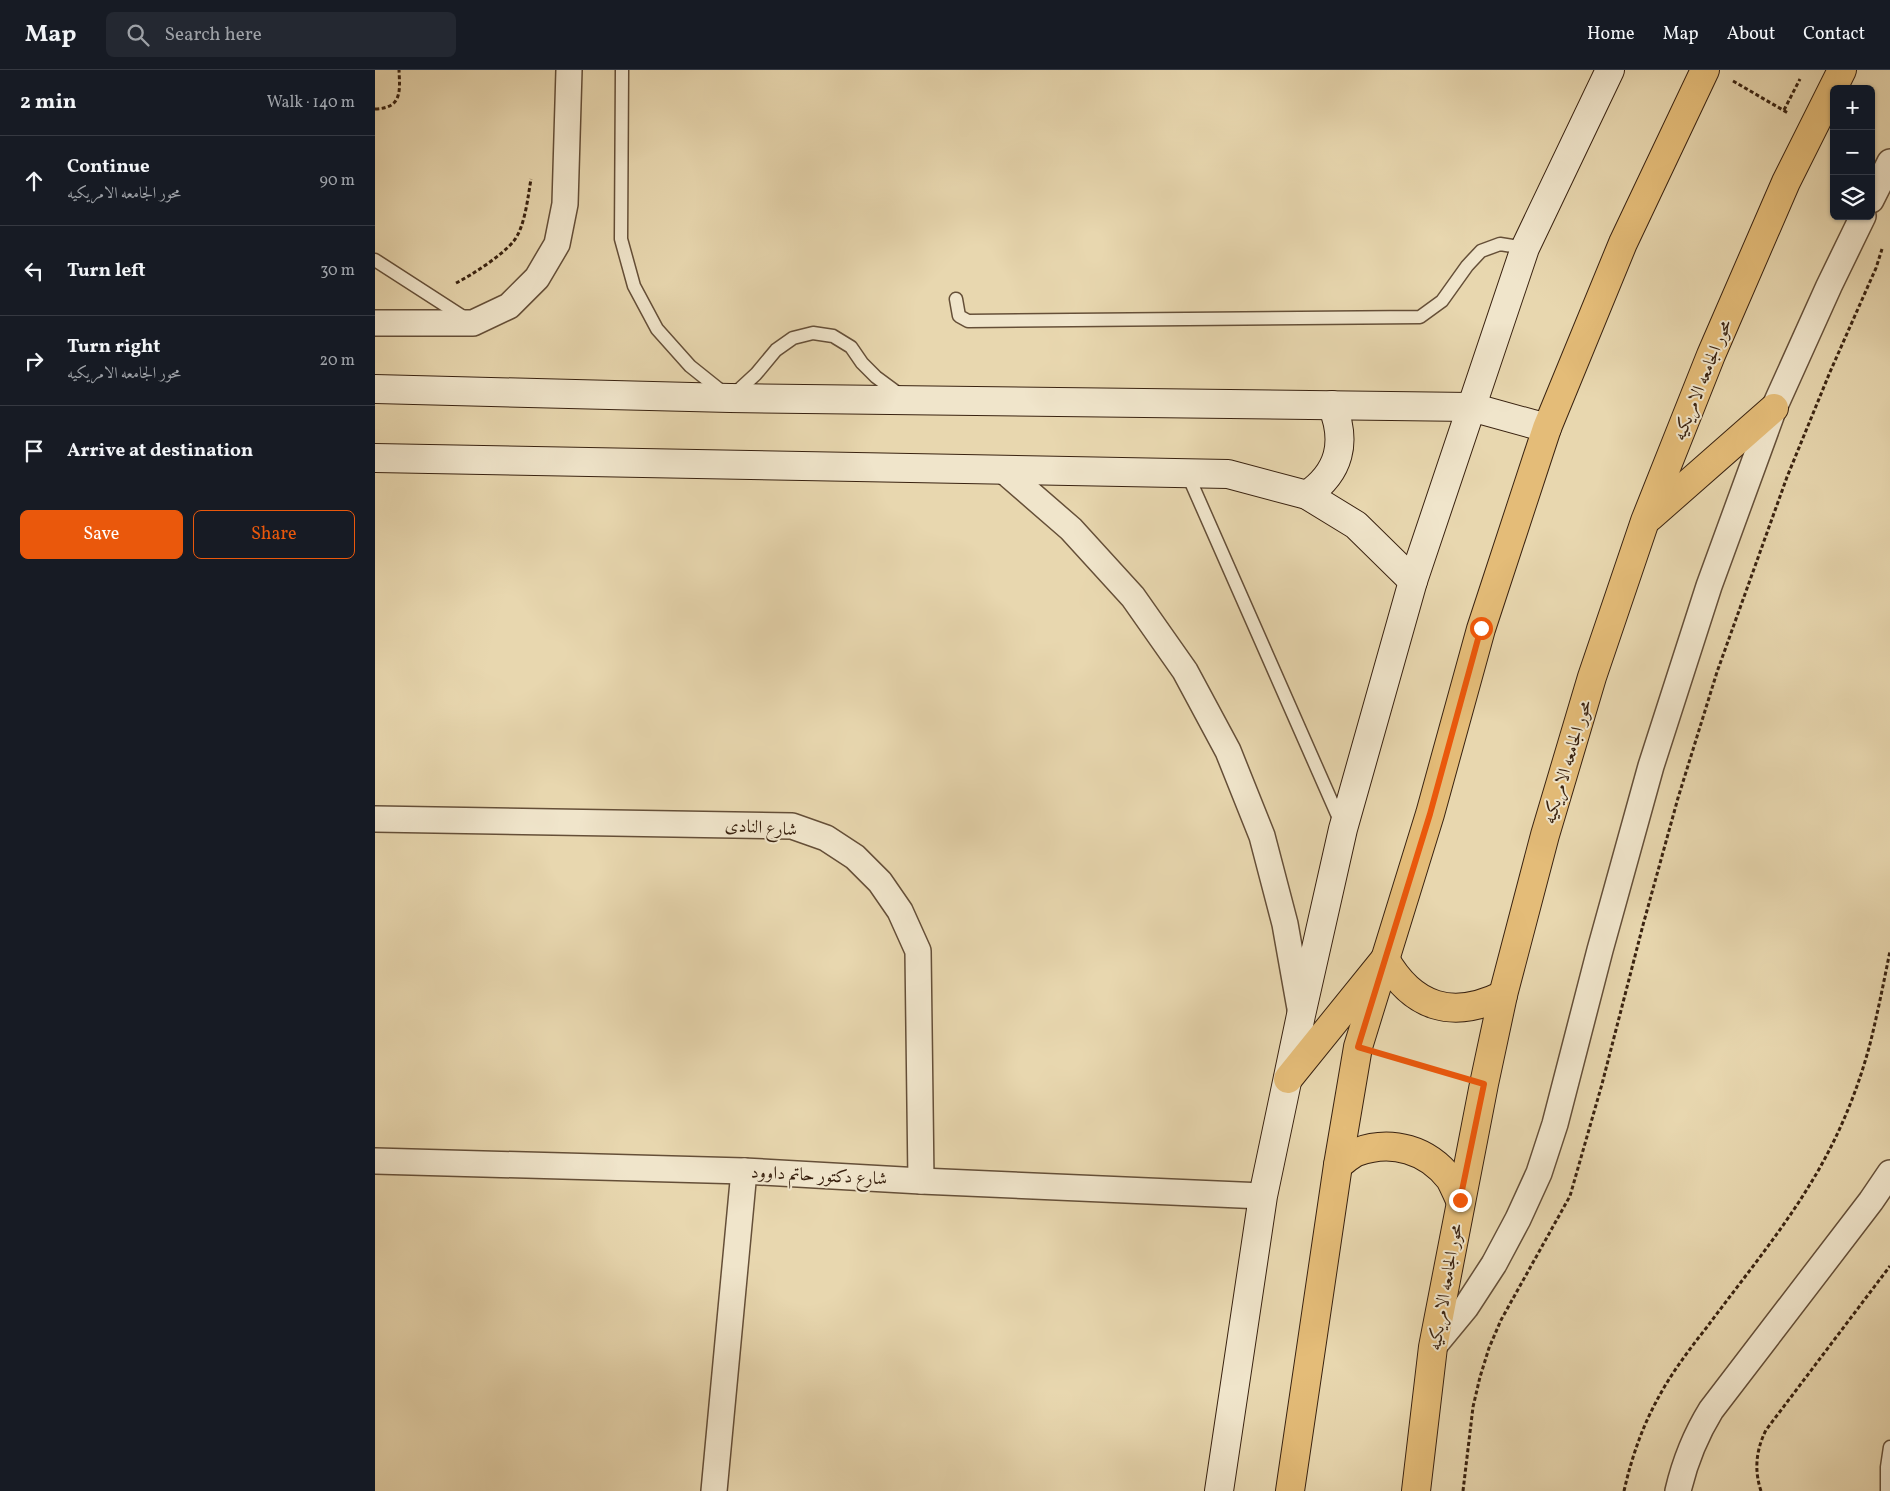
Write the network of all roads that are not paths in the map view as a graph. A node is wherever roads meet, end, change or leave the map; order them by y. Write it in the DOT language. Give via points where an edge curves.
graph roads {
  1 [pos="569,70"];
  2 [pos="622,70"];
  3 [pos="1610,70"];
  4 [pos="1705,70"];
  5 [pos="1842,70"];
  6 [pos="1890,162"];
  7 [pos="1875,192"];
  8 [pos="1861,220"];
  9 [pos="1525,248"];
  10 [pos="375,260"];
  11 [pos="956,299"];
  12 [pos="375,323"];
  13 [pos="473,323"];
  14 [pos="375,389"];
  15 [pos="730,398"];
  16 [pos="908,400"];
  17 [pos="1332,405"];
  18 [pos="1471,407"];
  19 [pos="1774,408"];
  20 [pos="1547,428"];
  21 [pos="375,458"];
  22 [pos="1003,470"];
  23 [pos="1187,473"];
  24 [pos="1307,495"];
  25 [pos="1645,521"];
  26 [pos="1413,581"];
  27 [pos="375,819"];
  28 [pos="1343,830"];
  29 [pos="1385,959"];
  30 [pos="1503,994"];
  31 [pos="1301,1015"];
  32 [pos="1288,1079"];
  33 [pos="375,1161"];
  34 [pos="1338,1165"];
  35 [pos="744,1171"];
  36 [pos="1890,1174"];
  37 [pos="921,1181"];
  38 [pos="1263,1196"];
  39 [pos="1460,1200"];
  40 [pos="1433,1347"];
  41 [pos="1890,1446"];
  42 [pos="714,1491"];
  43 [pos="1219,1491"];
  44 [pos="1290,1491"];
  45 [pos="1416,1491"];
  46 [pos="1678,1491"];
  47 [pos="1887,1491"];
  1 -- 13 [label="street" via="565,204 557,244 537,278 509,306"];
  2 -- 15 [label="lane" via="621,239 634,286 657,329 690,366"];
  3 -- 9 [label="street"];
  4 -- 20 [label="main road" via="1623,243"];
  5 -- 25 [label="main road, محور الجامعه الامريكيه" via="1787,182 1715,346"];
  6 -- 7 [label="street"];
  8 -- 19 [label="street"];
  9 -- 11 [label="lane" via="1500,244 1481,251 1442,301 1419,318 969,321 959,316"];
  9 -- 18 [label="street"];
  10 -- 13 [label="lane"];
  12 -- 13 [label="street"];
  14 -- 15 [label="street"];
  15 -- 16 [label="street"];
  15 -- 16 [label="lane" via="776,350 793,338 813,333 833,336 851,346 875,377"];
  16 -- 17 [label="street"];
  17 -- 18 [label="street"];
  17 -- 24 [label="street" via="1338,420 1339,451 1327,477"];
  18 -- 20 [label="street"];
  18 -- 26 [label="street"];
  19 -- 25 [label="main road"];
  19 -- 40 [label="street" via="1709,586 1651,766 1539,1173 1494,1264"];
  20 -- 29 [label="main road" via="1481,628 1430,814"];
  21 -- 22 [label="street"];
  22 -- 23 [label="street"];
  22 -- 31 [label="street" via="1071,530 1133,597 1185,671 1228,751 1262,836 1285,924"];
  23 -- 24 [label="street" via="1228,474"];
  23 -- 28 [label="lane"];
  24 -- 26 [label="street" via="1356,525"];
  25 -- 30 [label="main road, محور الجامعه الامريكيه" via="1592,677 1545,835"];
  26 -- 28 [label="street"];
  27 -- 37 [label="street, شارع النادى" via="792,826 826,838 855,857 881,882 918,951"];
  28 -- 31 [label="street"];
  29 -- 30 [label="main road" via="1409,991 1446,1007 1466,1008 1485,1004"];
  29 -- 32 [label="main road"];
  29 -- 34 [label="main road" via="1358,1047"];
  30 -- 39 [label="main road, محور الجامعه الامريكيه"];
  31 -- 32 [label="street"];
  32 -- 38 [label="street"];
  33 -- 35 [label="street, شارع دكتور حاتم داوود"];
  34 -- 39 [label="main road" via="1356,1153 1376,1147 1398,1146 1437,1164 1451,1181"];
  34 -- 44 [label="main road"];
  35 -- 37 [label="street, شارع دكتور حاتم داوود"];
  35 -- 42 [label="street"];
  36 -- 46 [label="street" via="1711,1410 1690,1449"];
  37 -- 38 [label="street, شارع دكتور حاتم داوود"];
  38 -- 43 [label="street"];
  39 -- 40 [label="main road, محور الجامعه الامريكيه"];
  40 -- 45 [label="main road, محور الجامعه الامريكيه"];
  41 -- 47 [label="lane"];
}
